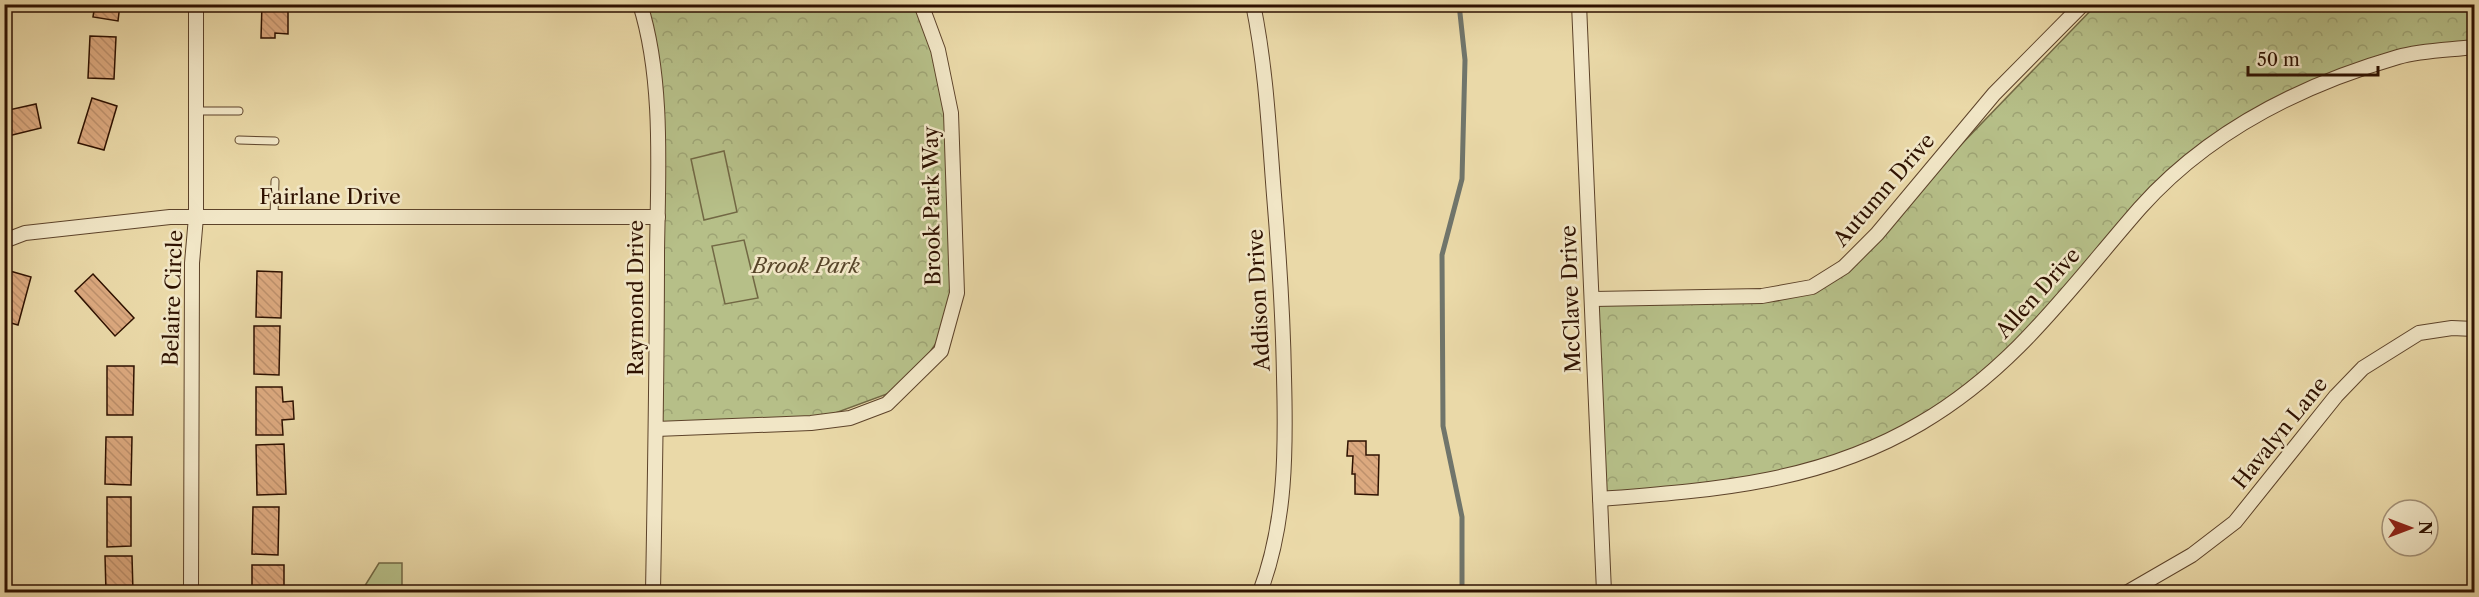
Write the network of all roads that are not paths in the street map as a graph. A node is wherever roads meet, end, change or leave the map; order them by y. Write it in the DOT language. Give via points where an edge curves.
graph roads {
  1 [pos="196,4"];
  2 [pos="639,4"];
  3 [pos="921,4"];
  4 [pos="1252,4"];
  5 [pos="1579,4"];
  6 [pos="2083,4"];
  7 [pos="2475,47"];
  8 [pos="196,111"];
  9 [pos="239,111"];
  10 [pos="239,140"];
  11 [pos="275,141"];
  12 [pos="275,181"];
  13 [pos="196,218"];
  14 [pos="274,218"];
  15 [pos="658,218"];
  16 [pos="4,241"];
  17 [pos="1593,299"];
  18 [pos="2475,329"];
  19 [pos="656,429"];
  20 [pos="1600,499"];
  21 [pos="191,592"];
  22 [pos="653,592"];
  23 [pos="1260,592"];
  24 [pos="1604,592"];
  25 [pos="2128,592"];
  1 -- 8 [label="street, Belaire Circle"];
  2 -- 15 [label="street, Raymond Drive" via="655,89"];
  3 -- 19 [label="street, Brook Park Way" via="938,50 951,114 957,292 941,351 886,405 850,418"];
  4 -- 23 [label="street, Addison Drive" via="1262,48 1281,278 1285,411 1282,496 1273,559"];
  5 -- 17 [label="street, McClave Drive"];
  6 -- 17 [label="street, Autumn Drive" via="1994,94 1877,234 1844,267 1812,287 1762,296"];
  7 -- 20 [label="street, Allen Drive" via="2400,56 2250,117 2194,157 2142,206 2031,337 1968,392 1921,424 1851,459 1779,479 1718,490"];
  8 -- 9 [label="lane"];
  8 -- 13 [label="street, Belaire Circle"];
  10 -- 11 [label="lane"];
  12 -- 14 [label="lane"];
  13 -- 14 [label="street, Fairlane Drive"];
  13 -- 16 [label="street, Fairlane Drive" via="170,217 25,233"];
  13 -- 21 [label="street, Belaire Circle" via="192,263"];
  14 -- 15 [label="street, Fairlane Drive"];
  15 -- 19 [label="street, Raymond Drive"];
  17 -- 20 [label="street, McClave Drive"];
  18 -- 25 [label="street, Havalyn Lane" via="2419,333 2363,368 2235,522 2192,555"];
  19 -- 22 [label="street, Raymond Drive"];
  20 -- 24 [label="street, McClave Drive"];
}
